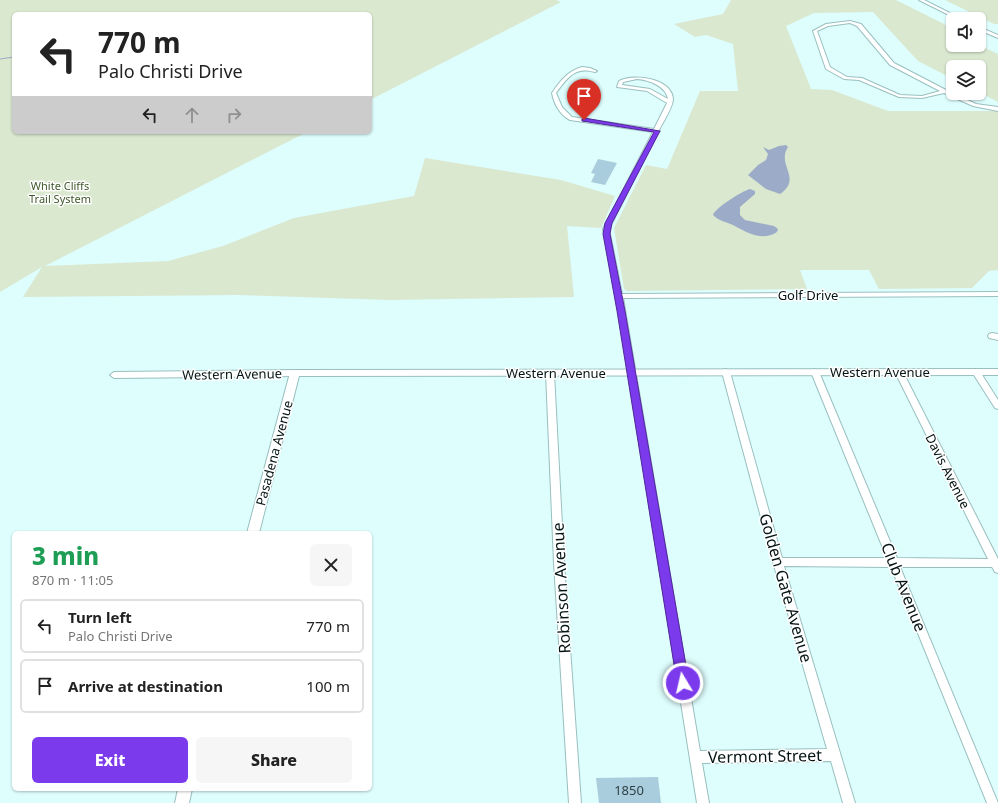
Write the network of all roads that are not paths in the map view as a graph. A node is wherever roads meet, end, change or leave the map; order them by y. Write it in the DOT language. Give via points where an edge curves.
graph roads {
  1 [pos="921,0"];
  2 [pos="946,12"];
  3 [pos="986,31"];
  4 [pos="998,37"];
  5 [pos="595,71"];
  6 [pos="944,91"];
  7 [pos="670,103"];
  8 [pos="998,109"];
  9 [pos="657,131"];
  10 [pos="998,294"];
  11 [pos="619,296"];
  12 [pos="726,372"];
  13 [pos="815,372"];
  14 [pos="898,372"];
  15 [pos="976,372"];
  16 [pos="998,372"];
  17 [pos="295,373"];
  18 [pos="550,373"];
  19 [pos="632,373"];
  20 [pos="114,375"];
  21 [pos="998,406"];
  22 [pos="254,531"];
  23 [pos="778,562"];
  24 [pos="894,562"];
  25 [pos="997,565"];
  26 [pos="835,755"];
  27 [pos="695,757"];
  28 [pos="185,791"];
  29 [pos="182,803"];
  30 [pos="575,803"];
  31 [pos="703,803"];
  32 [pos="849,803"];
  33 [pos="993,803"];
  1 -- 2 [label="street"];
  3 -- 4 [label="street"];
  5 -- 9 [label="street" via="583,69 571,72 554,93 560,110 570,118"];
  6 -- 6 [label="street" via="922,97 899,96 860,79 841,76 828,68 814,31 832,24 850,22 859,25 892,64"];
  6 -- 8 [label="street" via="975,105"];
  7 -- 7 [label="street" via="648,90 619,86 620,81 637,78 653,81 669,93"];
  7 -- 9 [label="street"];
  9 -- 11 [label="street" via="606,229"];
  10 -- 11 [label="street, Golf Drive"];
  11 -- 19 [label="street"];
  12 -- 13 [label="street, Western Avenue"];
  12 -- 19 [label="street, Western Avenue"];
  12 -- 23 [label="street, Golden Gate Avenue"];
  13 -- 14 [label="street, Western Avenue"];
  13 -- 24 [label="street, Club Avenue"];
  14 -- 15 [label="street, Western Avenue"];
  14 -- 25 [label="street, Davis Avenue"];
  15 -- 16 [label="street, Western Avenue"];
  15 -- 21 [label="street"];
  17 -- 18 [label="street, Western Avenue"];
  17 -- 20 [label="street, Western Avenue"];
  17 -- 22 [label="street, Pasadena Avenue"];
  18 -- 19 [label="street, Western Avenue"];
  18 -- 30 [label="street, Robinson Avenue" via="559,563"];
  19 -- 27 [label="street"];
  23 -- 24 [label="street"];
  23 -- 26 [label="street, Golden Gate Avenue"];
  24 -- 25 [label="street"];
  24 -- 33 [label="street, Club Avenue"];
  26 -- 27 [label="street, Vermont Street"];
  26 -- 32 [label="street, Golden Gate Avenue"];
  27 -- 31 [label="street"];
  28 -- 29 [label="street"];
}
